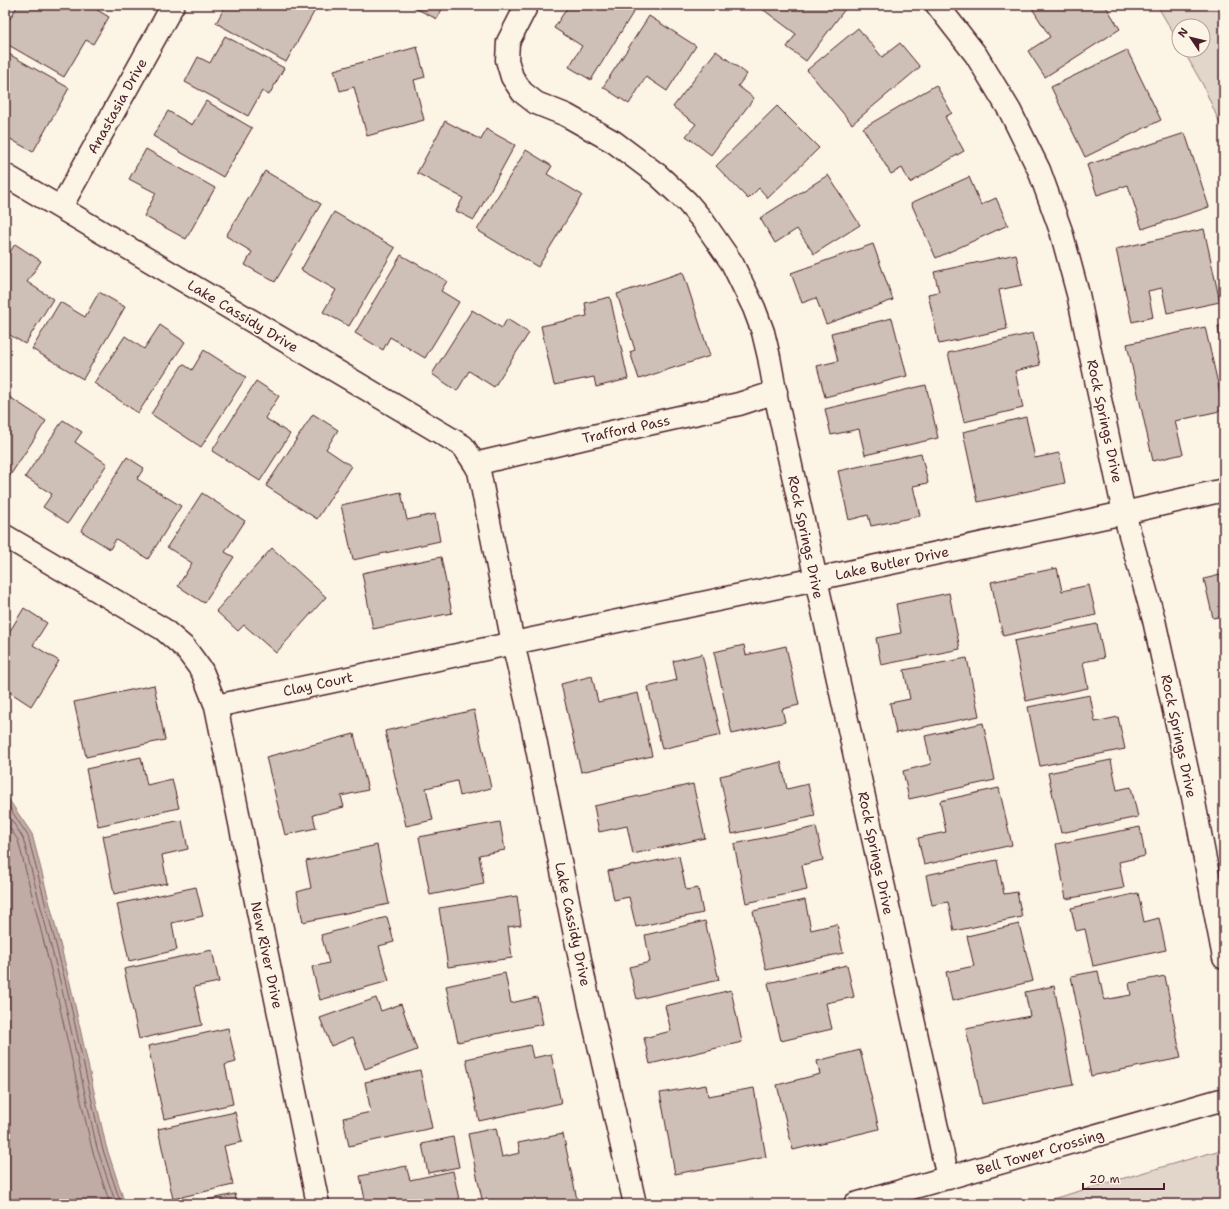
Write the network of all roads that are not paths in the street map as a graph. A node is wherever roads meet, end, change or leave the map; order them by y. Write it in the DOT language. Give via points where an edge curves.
graph roads {
  1 [pos="173,5"];
  2 [pos="527,5"];
  3 [pos="937,5"];
  4 [pos="5,175"];
  5 [pos="61,207"];
  6 [pos="776,392"];
  7 [pos="475,464"];
  8 [pos="1224,490"];
  9 [pos="1124,513"];
  10 [pos="5,536"];
  11 [pos="816,579"];
  12 [pos="513,643"];
  13 [pos="216,706"];
  14 [pos="1224,958"];
  15 [pos="1224,1099"];
  16 [pos="948,1178"];
  17 [pos="318,1204"];
  18 [pos="635,1204"];
  19 [pos="855,1204"];
  1 -- 5 [label="street, Anastasia Drive"];
  2 -- 6 [label="street, Rock Springs Drive" via="508,42 507,60 515,82 522,92 536,103 566,115 614,142 658,175 703,221 732,262 754,308 763,332"];
  3 -- 9 [label="street, Rock Springs Drive" via="976,55 1010,111 1039,170 1061,231 1078,294"];
  4 -- 5 [label="street, Lake Cassidy Drive"];
  5 -- 7 [label="street, Lake Cassidy Drive" via="463,446"];
  6 -- 7 [label="street, Trafford Pass" via="739,404"];
  6 -- 11 [label="street, Rock Springs Drive"];
  7 -- 12 [label="street" via="479,471"];
  8 -- 9 [label="street, Lake Butler Drive"];
  9 -- 11 [label="street, Lake Butler Drive"];
  9 -- 14 [label="street, Rock Springs Drive" via="1154,620"];
  10 -- 13 [label="street" via="163,629 185,648 202,671"];
  11 -- 12 [label="street, Lake Butler Drive"];
  11 -- 16 [label="street, Rock Springs Drive"];
  12 -- 13 [label="street, Clay Court"];
  12 -- 18 [label="street, Lake Cassidy Drive" via="584,979"];
  13 -- 17 [label="street, New River Drive"];
  15 -- 16 [label="street, Bell Tower Crossing"];
  16 -- 19 [label="street, Bell Tower Crossing"];
}
